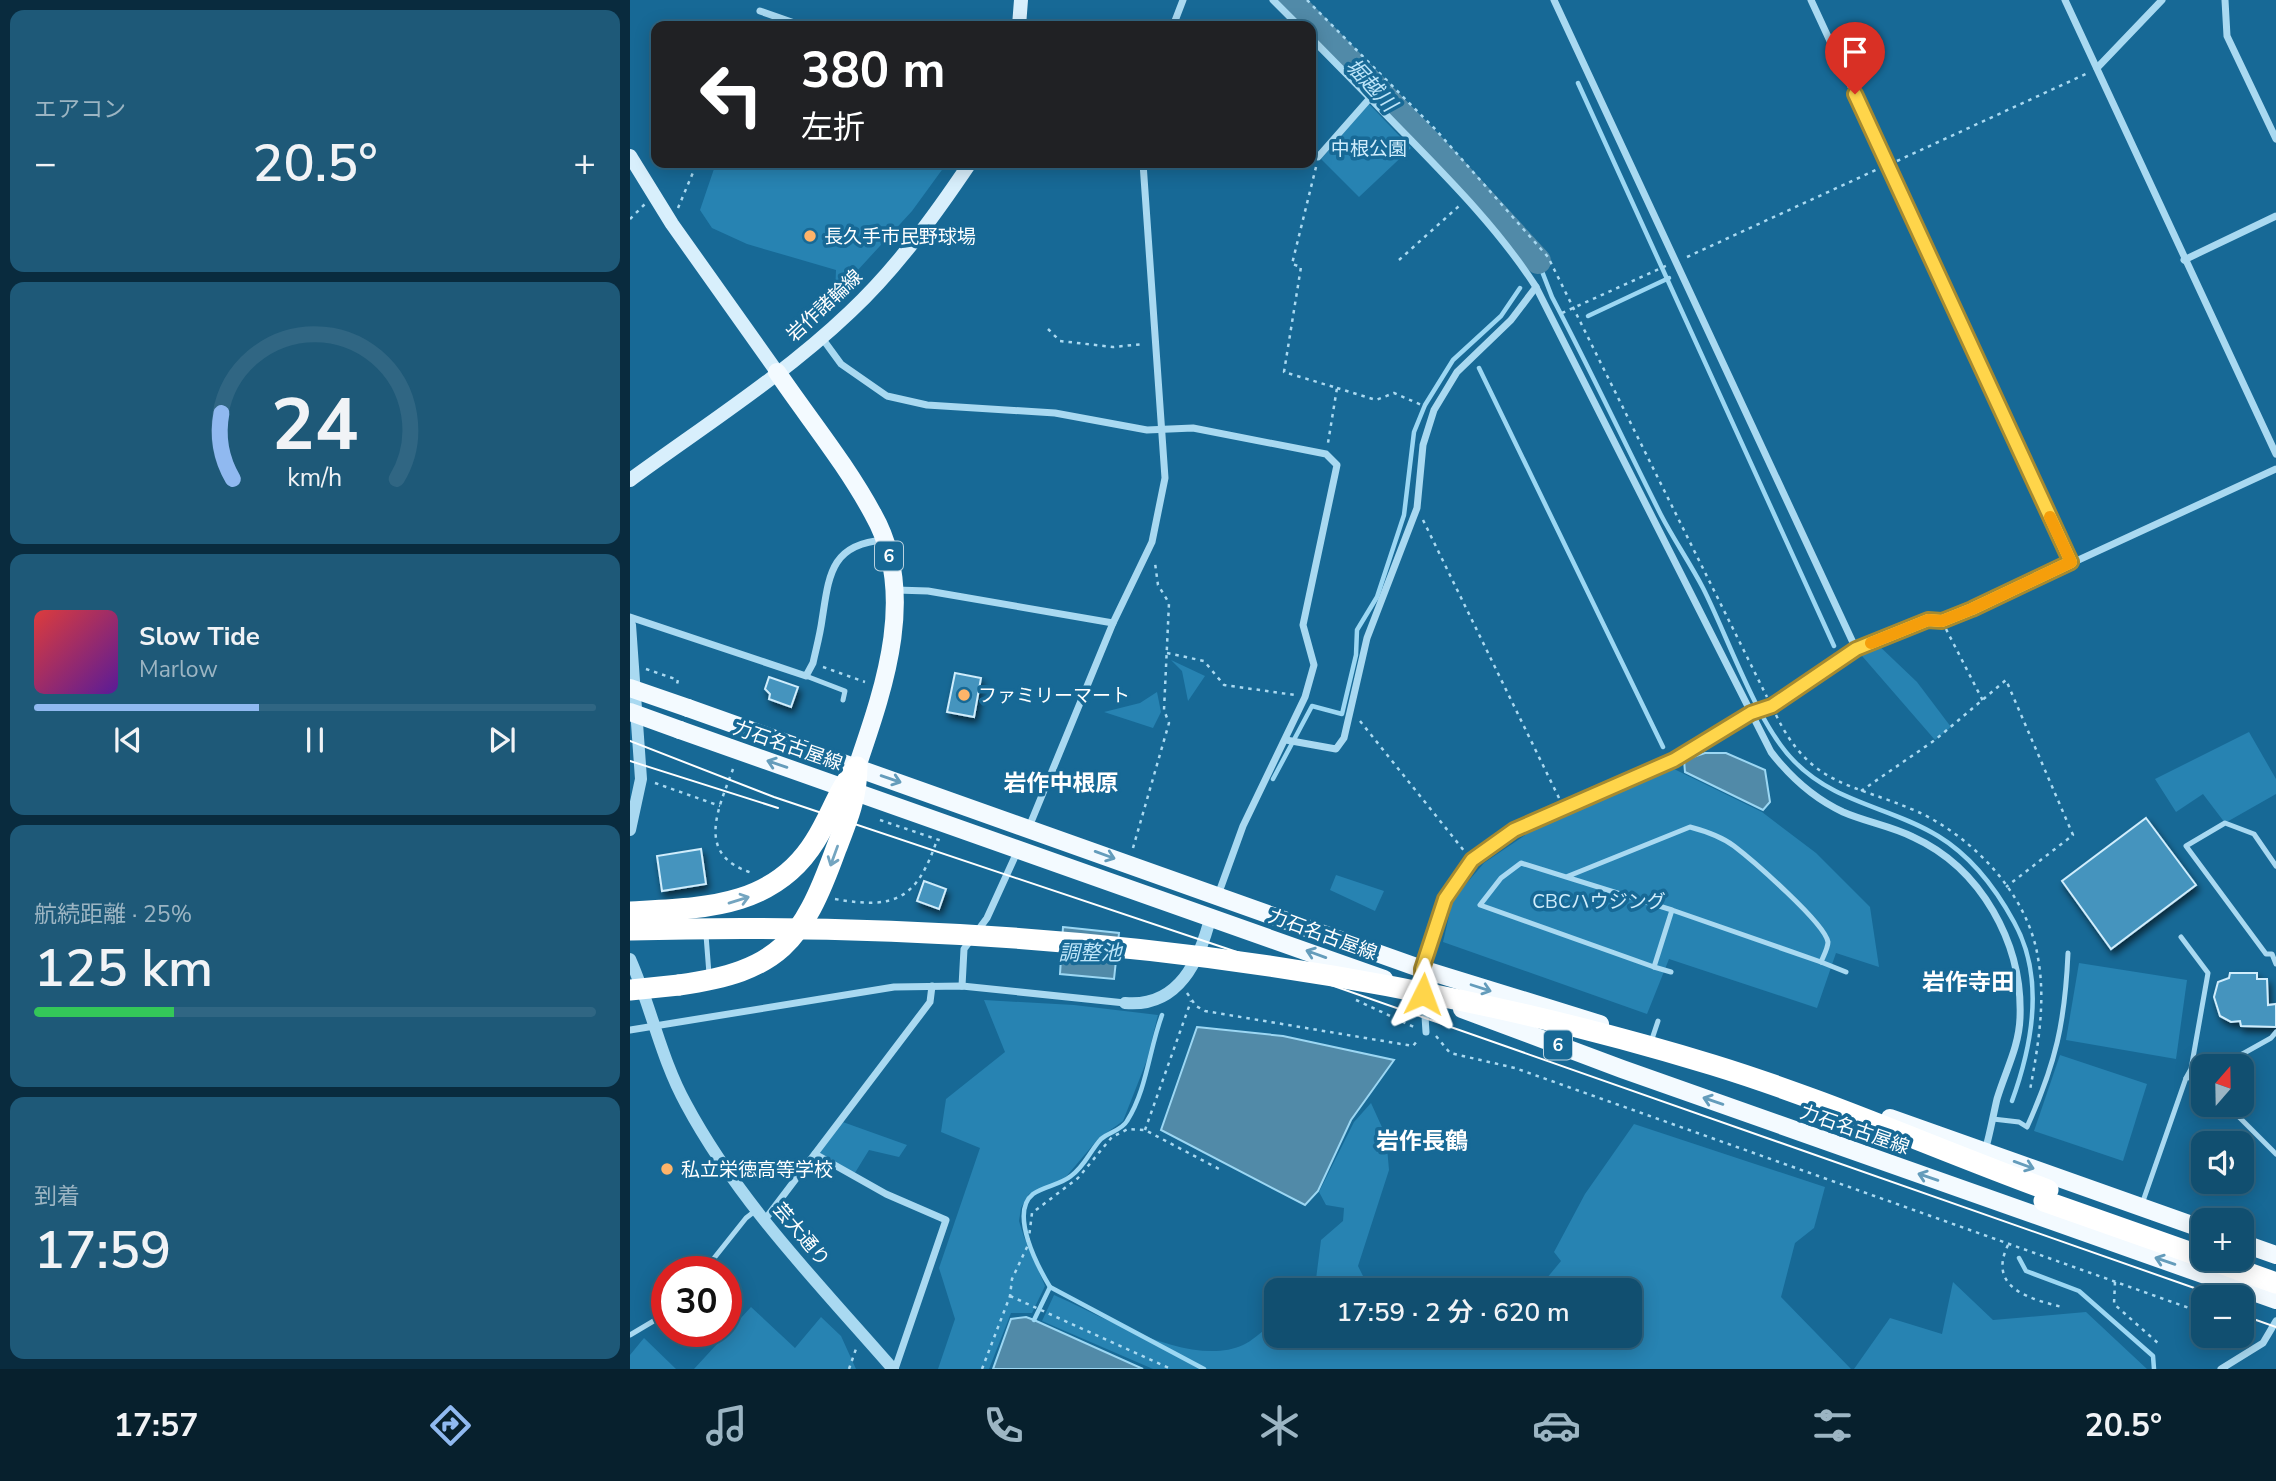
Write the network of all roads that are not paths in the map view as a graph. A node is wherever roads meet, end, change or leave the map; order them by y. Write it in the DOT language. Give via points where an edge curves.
graph roads {
  1 [pos="1021,0"];
  2 [pos="1183,0"];
  3 [pos="1273,0"];
  4 [pos="1554,0"];
  5 [pos="1811,0"];
  6 [pos="2065,0"];
  7 [pos="2162,0"];
  8 [pos="2225,0"];
  9 [pos="760,10"];
  10 [pos="790,21"];
  11 [pos="1019,21"];
  12 [pos="1175,21"];
  13 [pos="1294,21"];
  14 [pos="1316,43"];
  15 [pos="2097,68"];
  16 [pos="1370,98"];
  17 [pos="2276,139"];
  18 [pos="1316,154"];
  19 [pos="630,156"];
  20 [pos="967,168"];
  21 [pos="1143,168"];
  22 [pos="2276,216"];
  23 [pos="2184,260"];
  24 [pos="1536,287"];
  25 [pos="822,338"];
  26 [pos="777,372"];
  27 [pos="1161,430"];
  28 [pos="2276,454"];
  29 [pos="2276,469"];
  30 [pos="630,480"];
  31 [pos="885,540"];
  32 [pos="2071,562"];
  33 [pos="894,590"];
  34 [pos="630,617"];
  35 [pos="1113,623"];
  36 [pos="630,625"];
  37 [pos="1856,649"];
  38 [pos="806,676"];
  39 [pos="630,688"];
  40 [pos="843,700"];
  41 [pos="630,712"];
  42 [pos="1751,713"];
  43 [pos="1286,740"];
  44 [pos="857,767"];
  45 [pos="640,779"];
  46 [pos="849,789"];
  47 [pos="1029,828"];
  48 [pos="630,830"];
  49 [pos="1018,848"];
  50 [pos="2276,866"];
  51 [pos="1566,877"];
  52 [pos="1217,895"];
  53 [pos="704,907"];
  54 [pos="1672,910"];
  55 [pos="639,911"];
  56 [pos="1211,915"];
  57 [pos="630,930"];
  58 [pos="2181,937"];
  59 [pos="630,943"];
  60 [pos="2068,953"];
  61 [pos="630,959"];
  62 [pos="1821,962"];
  63 [pos="2276,964"];
  64 [pos="1654,967"];
  65 [pos="1422,969"];
  66 [pos="1671,972"];
  67 [pos="1846,972"];
  68 [pos="710,981"];
  69 [pos="932,986"];
  70 [pos="962,986"];
  71 [pos="630,990"];
  72 [pos="1423,994"];
  73 [pos="1125,1003"];
  74 [pos="1658,1021"];
  75 [pos="655,1025"];
  76 [pos="630,1030"];
  77 [pos="1426,1032"];
  78 [pos="2276,1032"];
  79 [pos="1651,1040"];
  80 [pos="2242,1054"];
  81 [pos="2186,1078"];
  82 [pos="2191,1078"];
  83 [pos="2239,1117"];
  84 [pos="1993,1119"];
  85 [pos="1986,1151"];
  86 [pos="815,1154"];
  87 [pos="2276,1154"];
  88 [pos="2046,1195"];
  89 [pos="2141,1207"];
  90 [pos="760,1216"];
  91 [pos="2191,1225"];
  92 [pos="2191,1240"];
  93 [pos="2254,1247"];
  94 [pos="2191,1252"];
  95 [pos="2276,1255"];
  96 [pos="716,1256"];
  97 [pos="2254,1262"];
  98 [pos="2276,1270"];
  99 [pos="2242,1271"];
  100 [pos="2276,1283"];
  101 [pos="2276,1300"];
  102 [pos="2276,1321"];
  103 [pos="651,1322"];
  104 [pos="630,1335"];
  105 [pos="894,1369"];
  106 [pos="2221,1369"];
  1 -- 11 [label="main road"];
  2 -- 12 [label="street"];
  3 -- 13 [label="street"];
  4 -- 37 [label="street"];
  5 -- 32 [label="street"];
  6 -- 15 [label="street"];
  7 -- 15 [label="street"];
  8 -- 17 [label="street" via="2227,36"];
  9 -- 10 [label="street"];
  14 -- 16 [label="street"];
  15 -- 23 [label="street"];
  16 -- 18 [label="street"];
  16 -- 24 [label="street" via="1466,200"];
  19 -- 26 [label="main road, 岩作諸輪線" via="672,224"];
  20 -- 25 [label="main road, 岩作諸輪線" via="902,254"];
  21 -- 27 [label="street"];
  22 -- 23 [label="street"];
  23 -- 28 [label="street"];
  24 -- 42 [label="street"];
  24 -- 43 [label="street" via="1511,320 1457,372 1434,410 1423,445 1417,508 1367,638 1344,738 1336,749"];
  25 -- 26 [label="main road, 岩作諸輪線"];
  25 -- 27 [label="street" via="841,364 887,396 927,405 1024,409"];
  26 -- 30 [label="main road, 岩作諸輪線"];
  26 -- 31 [label="main road, 力石名古屋線 / 6" via="863,497"];
  27 -- 35 [label="street" via="1166,478 1152,542"];
  27 -- 43 [label="street" via="1193,428 1326,454 1337,465 1303,625 1314,665"];
  29 -- 32 [label="street"];
  31 -- 33 [label="main road, 力石名古屋線 / 6"];
  31 -- 38 [label="street" via="846,551 832,569 813,663"];
  32 -- 37 [label="street" via="1942,621 1928,620"];
  33 -- 35 [label="street" via="928,591"];
  33 -- 44 [label="main road, 力石名古屋線 / 6" via="887,672"];
  34 -- 38 [label="street"];
  35 -- 47 [label="street"];
  36 -- 45 [label="street"];
  37 -- 42 [label="street" via="1772,706"];
  38 -- 40 [label="lane" via="845,691"];
  39 -- 44 [label="main road, 力石名古屋線 / 6, bridge"];
  46 -- 41 [label="main road, 力石名古屋線 / 6, one-way, bridge"];
  42 -- 65 [label="street" via="1674,760 1514,830 1472,860 1445,899"];
  42 -- 84 [label="street" via="1771,752 1792,779 1844,812 1937,849 1963,870 1993,910 2009,945 2020,1018"];
  43 -- 52 [label="street" via="1243,826"];
  44 -- 46 [label="highway"];
  44 -- 47 [label="main road, 力石名古屋線 / 6, one-way"];
  45 -- 48 [label="street"];
  46 -- 49 [label="main road, 力石名古屋線 / 6"];
  53 -- 46 [label="highway, one-way" via="744,900 779,882"];
  46 -- 68 [label="highway, one-way" via="820,891 795,935 766,961"];
  47 -- 52 [label="main road, 力石名古屋線 / 6, one-way"];
  49 -- 56 [label="main road, 力石名古屋線 / 6"];
  49 -- 70 [label="street" via="987,918 964,948"];
  50 -- 63 [label="lane" via="2254,834 2225,823 2186,846"];
  51 -- 54 [label="lane"];
  51 -- 62 [label="lane" via="1690,827 1702,830 1733,845 1798,903 1828,941"];
  51 -- 64 [label="lane" via="1521,863 1501,878 1480,905"];
  52 -- 65 [label="main road, 力石名古屋線 / 6"];
  53 -- 55 [label="highway"];
  53 -- 68 [label="lane"];
  54 -- 62 [label="lane"];
  54 -- 64 [label="lane"];
  72 -- 56 [label="main road, 力石名古屋線 / 6, one-way"];
  56 -- 73 [label="street" via="1207,934 1182,984 1146,1003"];
  57 -- 88 [label="highway, bridge" via="842,929 1026,937 1208,957 1381,985 1558,1023 1712,1065 1852,1112"];
  58 -- 81 [label="lane" via="2208,973"];
  59 -- 88 [label="highway" via="971,945 1156,963 1325,988 1533,1030 1707,1076"];
  60 -- 84 [label="lane" via="2065,1014 2057,1052 2027,1127"];
  61 -- 75 [label="street, 芸大通り"];
  62 -- 67 [label="lane"];
  64 -- 66 [label="lane"];
  65 -- 72 [label="street"];
  65 -- 79 [label="main road, 力石名古屋線 / 6, one-way"];
  68 -- 71 [label="highway, bridge"];
  69 -- 70 [label="street"];
  69 -- 75 [label="street" via="894,987"];
  69 -- 86 [label="street" via="929,1002"];
  70 -- 73 [label="street"];
  72 -- 77 [label="street"];
  101 -- 72 [label="main road, 力石名古屋線 / 6, one-way"];
  74 -- 79 [label="lane"];
  75 -- 76 [label="street"];
  75 -- 90 [label="street, 芸大通り" via="684,1101"];
  78 -- 80 [label="lane"];
  79 -- 85 [label="main road, 力石名古屋線 / 6"];
  81 -- 82 [label="lane"];
  81 -- 89 [label="lane"];
  83 -- 87 [label="lane"];
  84 -- 85 [label="street"];
  85 -- 89 [label="main road, 力石名古屋線 / 6, one-way"];
  86 -- 90 [label="street"];
  86 -- 105 [label="street" via="886,1194 946,1220"];
  88 -- 92 [label="highway"];
  88 -- 94 [label="highway"];
  89 -- 91 [label="main road, 力石名古屋線 / 6"];
  90 -- 96 [label="lane" via="746,1218"];
  90 -- 105 [label="street, 芸大通り"];
  93 -- 95 [label="main road"];
  97 -- 98 [label="highway"];
  99 -- 100 [label="highway"];
  102 -- 106 [label="street" via="2263,1343"];
  103 -- 104 [label="lane"];
}
